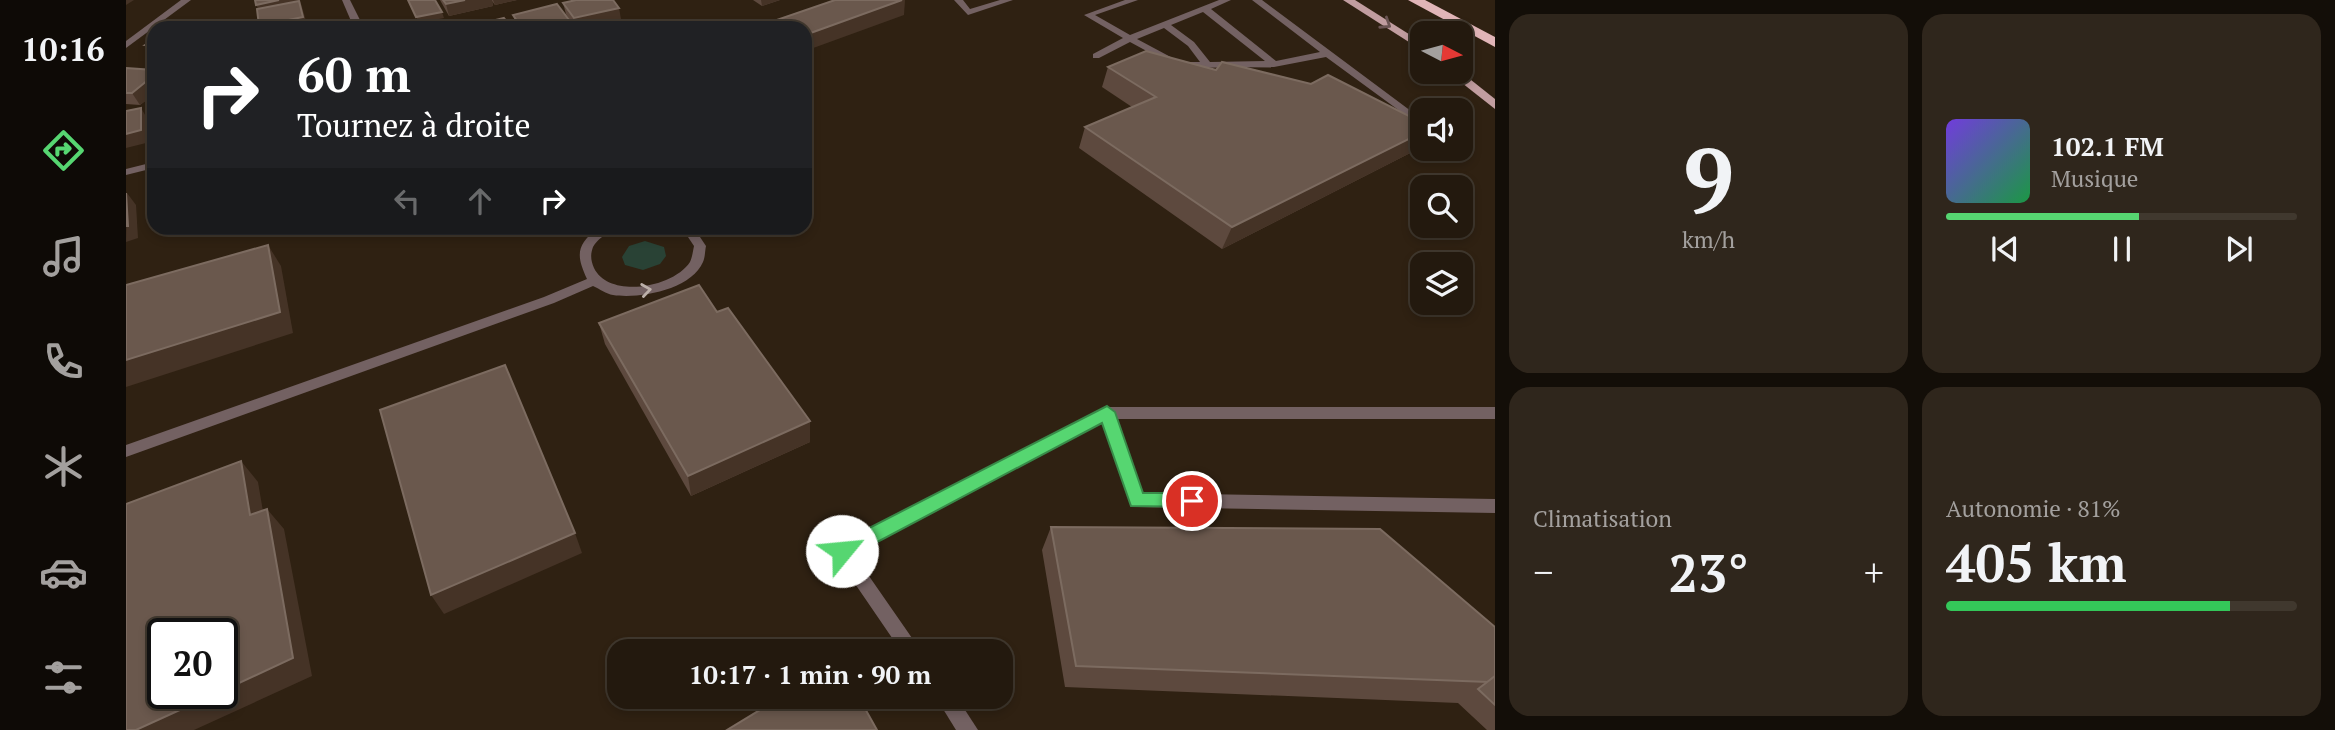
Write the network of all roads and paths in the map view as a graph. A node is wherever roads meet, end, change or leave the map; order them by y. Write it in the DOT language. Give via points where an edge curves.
graph roads {
  1 [pos="187,0"];
  2 [pos="346,0"];
  3 [pos="958,0"];
  4 [pos="1009,0"];
  5 [pos="1134,0"];
  6 [pos="1227,0"];
  7 [pos="1256,0"];
  8 [pos="1348,0"];
  9 [pos="1415,0"];
  10 [pos="1429,0"];
  11 [pos="1205,9"];
  12 [pos="159,21"];
  13 [pos="356,21"];
  14 [pos="1165,24"];
  15 [pos="147,30"];
  16 [pos="1132,38"];
  17 [pos="1410,40"];
  18 [pos="1495,41"];
  19 [pos="126,45"];
  20 [pos="1329,53"];
  21 [pos="1096,56"];
  22 [pos="1274,64"];
  23 [pos="1208,66"];
  24 [pos="1474,81"];
  25 [pos="1469,84"];
  26 [pos="1495,94"];
  27 [pos="1495,105"];
  28 [pos="1410,115"];
  29 [pos="147,167"];
  30 [pos="126,172"];
  31 [pos="598,235"];
  32 [pos="694,235"];
  33 [pos="595,280"];
  34 [pos="1107,412"];
  35 [pos="1495,413"];
  36 [pos="126,451"];
  37 [pos="1495,506"];
  38 [pos="904,639"];
  39 [pos="953,709"];
  40 [pos="968,730"];
  1 -- 12 [label="street"];
  2 -- 13 [label="street"];
  3 -- 4 [label="street" via="968,12"];
  5 -- 16 [label="street" via="1088,15"];
  6 -- 11 [label="street"];
  7 -- 20 [label="street"];
  8 -- 17 [label="main road, one-way"];
  9 -- 18 [label="highway"];
  10 -- 18 [label="highway"];
  11 -- 14 [label="street"];
  11 -- 22 [label="street"];
  14 -- 16 [label="street"];
  14 -- 23 [label="street" via="1191,44"];
  15 -- 19 [label="street"];
  16 -- 21 [label="street"];
  16 -- 23 [label="street" via="1168,62"];
  20 -- 22 [label="street"];
  20 -- 28 [label="street"];
  22 -- 23 [label="street"];
  24 -- 26 [label="main road"];
  25 -- 27 [label="main road"];
  29 -- 30 [label="street"];
  31 -- 33 [label="street" via="585,252 586,267"];
  33 -- 32 [label="street, one-way" via="635,292 673,283 693,268 699,255"];
  33 -- 36 [label="street"];
  34 -- 35 [label="street"];
  34 -- 37 [label="street" via="1137,500"];
  34 -- 38 [label="street" via="842,551"];
  39 -- 40 [label="street"];
}
